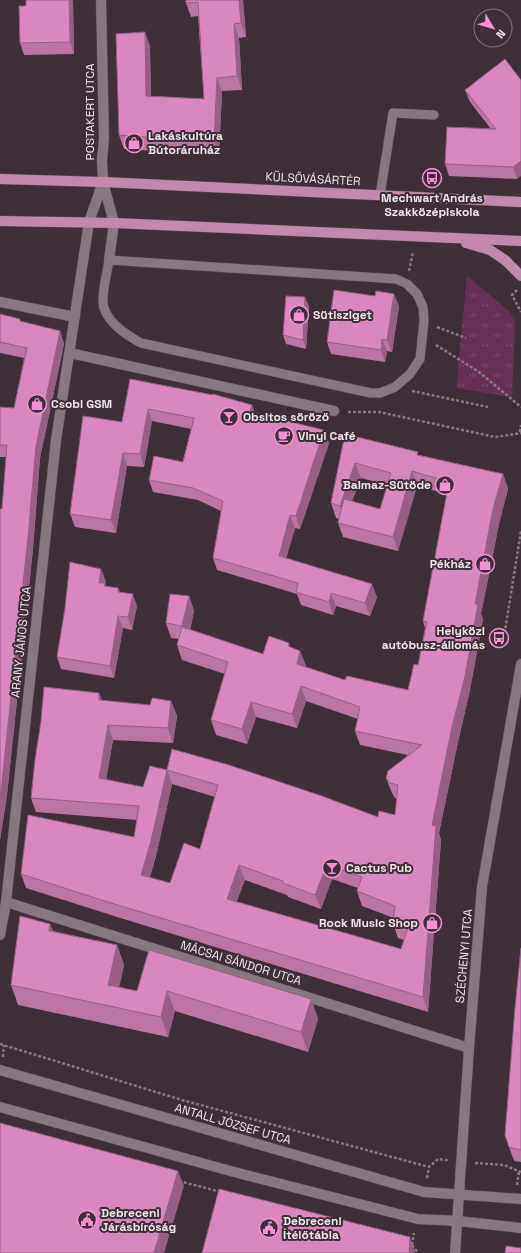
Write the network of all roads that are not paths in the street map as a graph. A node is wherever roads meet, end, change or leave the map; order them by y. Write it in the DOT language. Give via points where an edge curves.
graph roads {
  1 [pos="101,0"];
  2 [pos="434,115"];
  3 [pos="0,179"];
  4 [pos="103,182"];
  5 [pos="380,196"];
  6 [pos="521,202"];
  7 [pos="0,221"];
  8 [pos="89,222"];
  9 [pos="114,223"];
  10 [pos="447,238"];
  11 [pos="521,241"];
  12 [pos="109,260"];
  13 [pos="521,276"];
  14 [pos="0,302"];
  15 [pos="75,317"];
  16 [pos="70,353"];
  17 [pos="334,411"];
  18 [pos="521,664"];
  19 [pos="6,902"];
  20 [pos="0,935"];
  21 [pos="469,1048"];
  22 [pos="0,1070"];
  23 [pos="0,1107"];
  24 [pos="460,1194"];
  25 [pos="521,1199"];
  26 [pos="458,1221"];
  27 [pos="521,1228"];
  28 [pos="455,1253"];
  1 -- 4 [label="street, POSTAKERT UTCA"];
  2 -- 5 [label="lane" via="393,113"];
  3 -- 4 [label="main road, KÜLSŐVÁSÁRTÉR"];
  4 -- 5 [label="main road, KÜLSŐVÁSÁRTÉR"];
  4 -- 8 [label="street, POSTAKERT UTCA"];
  4 -- 9 [label="street"];
  5 -- 6 [label="main road, KÜLSŐVÁSÁRTÉR"];
  7 -- 8 [label="main road"];
  8 -- 9 [label="main road"];
  8 -- 15 [label="street"];
  9 -- 10 [label="main road"];
  9 -- 12 [label="street"];
  10 -- 11 [label="main road"];
  10 -- 13 [label="main road" via="490,250"];
  12 -- 12 [label="lane" via="396,279 407,284 417,294 423,307 420,359 410,374 394,387 380,393 371,393 140,343 126,336 108,316 103,302"];
  14 -- 15 [label="street"];
  15 -- 16 [label="street"];
  16 -- 17 [label="street"];
  16 -- 19 [label="street, ARANY JÁNOS UTCA" via="56,440"];
  18 -- 21 [label="street, SZÉCHENYI UTCA" via="482,887"];
  19 -- 20 [label="street, ARANY JÁNOS UTCA"];
  19 -- 21 [label="street, MÁCSAI SÁNDOR UTCA"];
  21 -- 24 [label="street, SZÉCHENYI UTCA"];
  22 -- 24 [label="street, ANTALL JÓZSEF UTCA" via="424,1192"];
  23 -- 26 [label="street" via="234,1172 418,1219"];
  24 -- 25 [label="street, ANTALL JÓZSEF UTCA"];
  24 -- 26 [label="street, SZÉCHENYI UTCA"];
  26 -- 27 [label="street"];
  26 -- 28 [label="street, SZÉCHENYI UTCA"];
}
